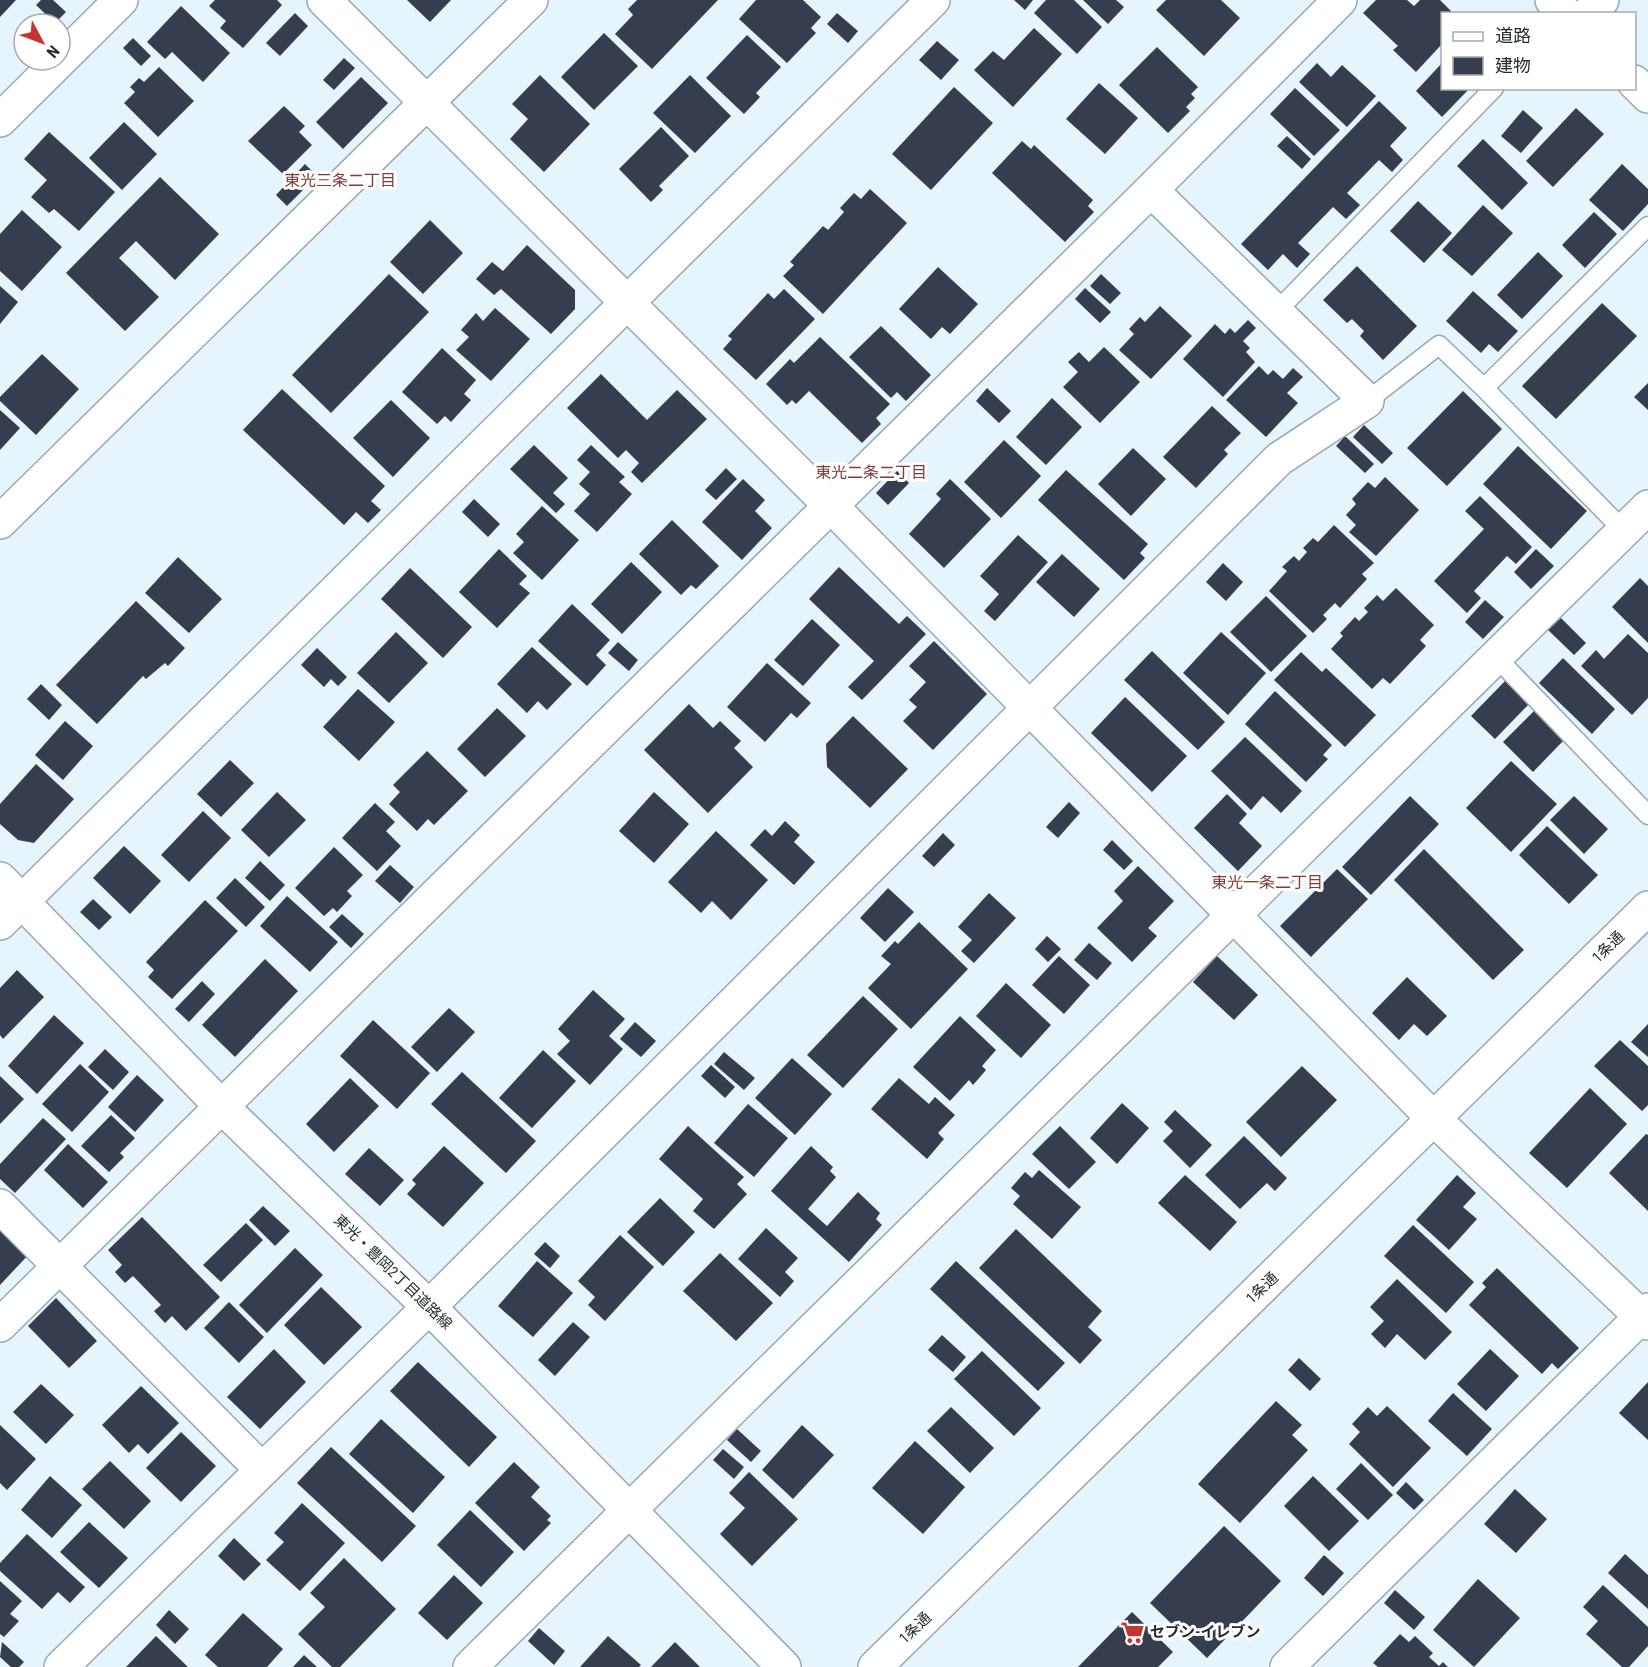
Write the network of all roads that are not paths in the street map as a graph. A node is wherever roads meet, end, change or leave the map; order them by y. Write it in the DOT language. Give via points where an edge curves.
graph roads {
  1 [pos="121,0"];
  2 [pos="324,0"];
  3 [pos="531,0"];
  4 [pos="933,0"];
  5 [pos="1340,0"];
  6 [pos="1552,0"];
  7 [pos="1602,0"];
  8 [pos="1564,12"];
  9 [pos="1590,12"];
  10 [pos="1636,83"];
  11 [pos="1492,90"];
  12 [pos="1648,96"];
  13 [pos="427,104"];
  14 [pos="0,120"];
  15 [pos="1151,190"];
  16 [pos="1648,226"];
  17 [pos="626,302"];
  18 [pos="1277,311"];
  19 [pos="1484,388"];
  20 [pos="1367,401"];
  21 [pos="831,506"];
  22 [pos="1648,507"];
  23 [pos="0,522"];
  24 [pos="1624,531"];
  25 [pos="1495,656"];
  26 [pos="1030,710"];
  27 [pos="1648,815"];
  28 [pos="7,901"];
  29 [pos="1648,908"];
  30 [pos="1232,915"];
  31 [pos="221,1106"];
  32 [pos="1434,1119"];
  33 [pos="0,1206"];
  34 [pos="60,1265"];
  35 [pos="429,1307"];
  36 [pos="1646,1316"];
  37 [pos="0,1325"];
  38 [pos="262,1470"];
  39 [pos="628,1509"];
  40 [pos="61,1667"];
  41 [pos="470,1667"];
  42 [pos="784,1667"];
  43 [pos="875,1667"];
  44 [pos="1287,1667"];
  1 -- 14 [label="street"];
  2 -- 13 [label="street"];
  3 -- 13 [label="street"];
  4 -- 17 [label="street"];
  5 -- 15 [label="street"];
  6 -- 8 [label="street"];
  7 -- 9 [label="street"];
  10 -- 12 [label="street"];
  11 -- 18 [label="lane"];
  13 -- 17 [label="street"];
  13 -- 23 [label="street"];
  15 -- 18 [label="street"];
  15 -- 21 [label="street"];
  16 -- 19 [label="lane"];
  17 -- 21 [label="street"];
  17 -- 28 [label="street"];
  18 -- 20 [label="street"];
  19 -- 20 [label="lane" via="1439,345"];
  19 -- 24 [label="lane"];
  20 -- 26 [label="street" via="1279,459"];
  21 -- 26 [label="street"];
  21 -- 31 [label="street"];
  22 -- 24 [label="street"];
  24 -- 25 [label="street"];
  25 -- 27 [label="lane"];
  25 -- 30 [label="street"];
  26 -- 30 [label="street"];
  26 -- 35 [label="street"];
  28 -- 31 [label="street, 東光・豊岡2丁目道路線"];
  29 -- 32 [label="street, 1条通"];
  30 -- 32 [label="street"];
  30 -- 39 [label="street"];
  31 -- 34 [label="street"];
  31 -- 35 [label="street, 東光・豊岡2丁目道路線"];
  32 -- 36 [label="street"];
  32 -- 43 [label="street, 1条通"];
  33 -- 34 [label="street"];
  34 -- 37 [label="street"];
  34 -- 38 [label="street"];
  35 -- 38 [label="street"];
  35 -- 39 [label="street, 東光・豊岡2丁目道路線"];
  36 -- 44 [label="street"];
  38 -- 40 [label="street"];
  39 -- 41 [label="street"];
  39 -- 42 [label="street, 東光・豊岡2丁目道路線"];
}
